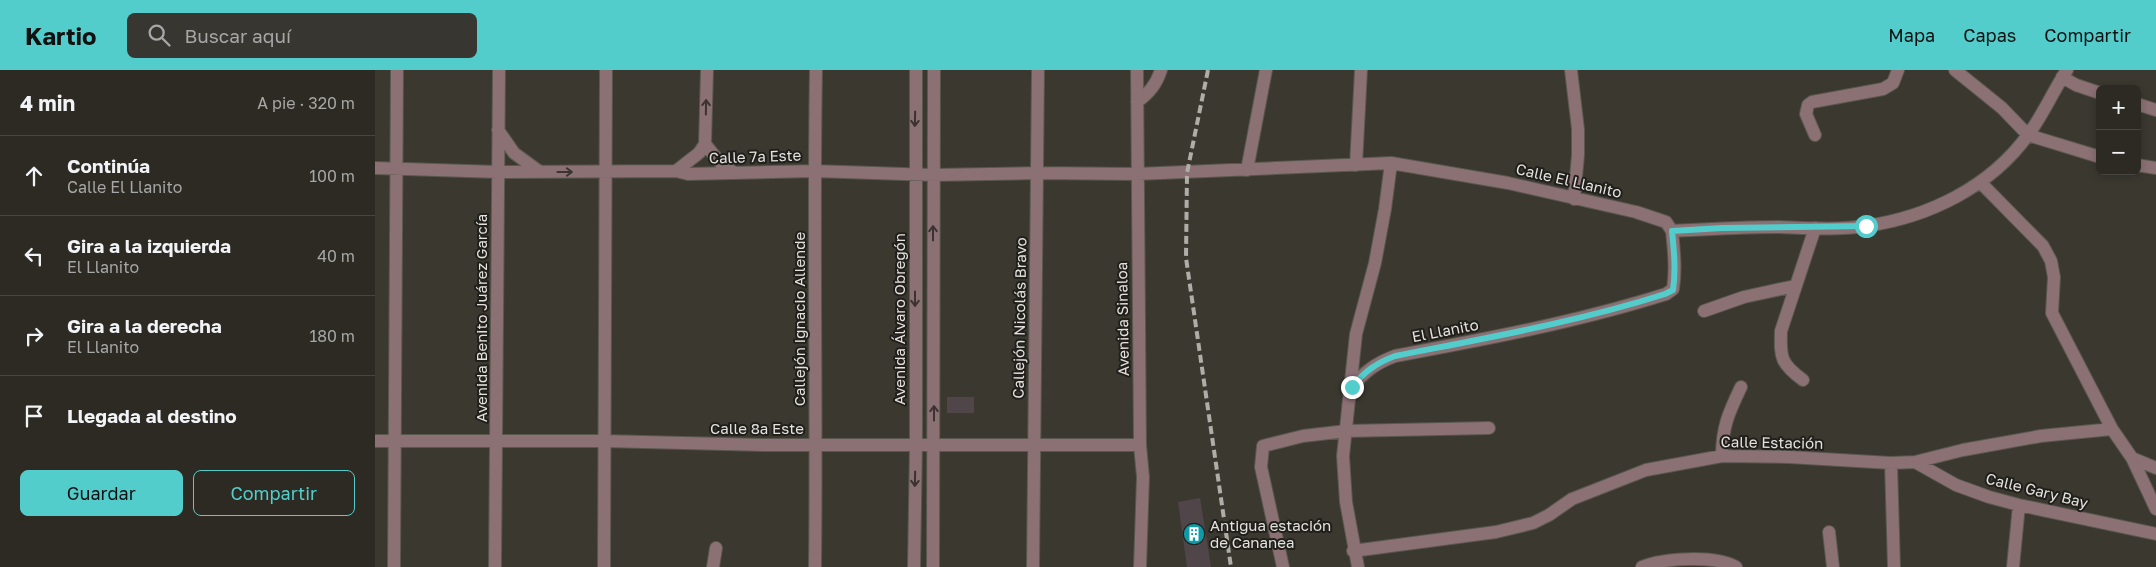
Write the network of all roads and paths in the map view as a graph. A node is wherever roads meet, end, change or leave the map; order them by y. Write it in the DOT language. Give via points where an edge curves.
graph roads {
  1 [pos="397,70"];
  2 [pos="499,70"];
  3 [pos="606,70"];
  4 [pos="707,70"];
  5 [pos="816,70"];
  6 [pos="916,70"];
  7 [pos="934,70"];
  8 [pos="1038,70"];
  9 [pos="1137,70"];
  10 [pos="1161,70"];
  11 [pos="1266,70"];
  12 [pos="1361,70"];
  13 [pos="1571,70"];
  14 [pos="1899,70"];
  15 [pos="1955,70"];
  16 [pos="2064,74"];
  17 [pos="2096,92"];
  18 [pos="1137,102"];
  19 [pos="2141,105"];
  20 [pos="2156,110"];
  21 [pos="498,130"];
  22 [pos="2028,135"];
  23 [pos="1815,136"];
  24 [pos="705,144"];
  25 [pos="2096,156"];
  26 [pos="1391,163"];
  27 [pos="1356,165"];
  28 [pos="2141,165"];
  29 [pos="375,168"];
  30 [pos="397,168"];
  31 [pos="2156,168"];
  32 [pos="814,170"];
  33 [pos="1247,170"];
  34 [pos="676,171"];
  35 [pos="498,172"];
  36 [pos="540,172"];
  37 [pos="605,172"];
  38 [pos="733,172"];
  39 [pos="1038,173"];
  40 [pos="915,174"];
  41 [pos="933,174"];
  42 [pos="1137,174"];
  43 [pos="1981,183"];
  44 [pos="1574,198"];
  45 [pos="1815,228"];
  46 [pos="1672,231"];
  47 [pos="915,266"];
  48 [pos="934,267"];
  49 [pos="1795,286"];
  50 [pos="1703,311"];
  51 [pos="1803,380"];
  52 [pos="1352,387"];
  53 [pos="1741,387"];
  54 [pos="1489,428"];
  55 [pos="2112,429"];
  56 [pos="1346,431"];
  57 [pos="394,440"];
  58 [pos="375,441"];
  59 [pos="497,441"];
  60 [pos="604,441"];
  61 [pos="935,443"];
  62 [pos="916,444"];
  63 [pos="1033,444"];
  64 [pos="817,445"];
  65 [pos="1140,445"];
  66 [pos="1722,456"];
  67 [pos="2131,458"];
  68 [pos="1915,462"];
  69 [pos="1891,463"];
  70 [pos="2156,468"];
  71 [pos="2019,505"];
  72 [pos="2156,509"];
  73 [pos="1829,532"];
  74 [pos="2156,534"];
  75 [pos="716,548"];
  76 [pos="1353,551"];
  77 [pos="394,567"];
  78 [pos="495,567"];
  79 [pos="604,567"];
  80 [pos="713,567"];
  81 [pos="815,567"];
  82 [pos="913,567"];
  83 [pos="933,567"];
  84 [pos="1033,567"];
  85 [pos="1140,567"];
  86 [pos="1283,567"];
  87 [pos="1358,567"];
  88 [pos="1642,567"];
  89 [pos="1736,567"];
  90 [pos="1833,567"];
  91 [pos="1894,567"];
  92 [pos="2013,567"];
  1 -- 30 [label="street"];
  2 -- 21 [label="street, Avenida Benito Juárez García"];
  3 -- 37 [label="street"];
  24 -- 4 [label="street, one-way"];
  5 -- 32 [label="street, Callejón Ignacio Allende"];
  6 -- 40 [label="street, Avenida Álvaro Obregón, one-way"];
  7 -- 41 [label="street"];
  8 -- 39 [label="street, Callejón Nicolás Bravo"];
  9 -- 18 [label="street, Avenida Sinaloa"];
  10 -- 18 [label="street" via="1148,94"];
  11 -- 33 [label="street"];
  12 -- 27 [label="street"];
  13 -- 44 [label="street" via="1578,129"];
  14 -- 23 [label="street" via="1893,83 1883,90 1808,105 1807,114"];
  15 -- 22 [label="street" via="2002,108"];
  16 -- 17 [label="street" via="2076,85"];
  16 -- 22 [label="street"];
  18 -- 42 [label="street, Avenida Sinaloa"];
  19 -- 20 [label="street"];
  21 -- 35 [label="street, Avenida Benito Juárez García"];
  21 -- 36 [label="street" via="514,153"];
  22 -- 25 [label="street"];
  22 -- 43 [label="street"];
  24 -- 34 [label="street"];
  24 -- 38 [label="street" via="722,165"];
  26 -- 27 [label="street, Calle El Llanito"];
  26 -- 44 [label="street, Calle El Llanito"];
  26 -- 52 [label="street" via="1375,263 1356,334"];
  27 -- 33 [label="street, Calle El Llanito"];
  28 -- 31 [label="street"];
  29 -- 30 [label="street, Calle 7ª Este"];
  30 -- 35 [label="street, Calle 7ª Este"];
  30 -- 57 [label="street"];
  32 -- 38 [label="street, Calle 7ª Este"];
  32 -- 40 [label="street, Calle 7ª Este"];
  32 -- 64 [label="street, Callejón Ignacio Allende"];
  33 -- 42 [label="street, Calle El Llanito"];
  34 -- 37 [label="street, Calle 7ª Este"];
  34 -- 38 [label="street, Calle 7ª Este" via="688,174"];
  35 -- 36 [label="street, Calle 7ª Este"];
  35 -- 59 [label="street, Avenida Benito Juárez García"];
  36 -- 37 [label="street, Calle 7ª Este, one-way"];
  37 -- 60 [label="street"];
  39 -- 41 [label="street, Calle 7ª Este"];
  39 -- 42 [label="street, Calle 7ª Este"];
  39 -- 63 [label="street, Callejón Nicolás Bravo"];
  40 -- 41 [label="street, Calle 7ª Este"];
  40 -- 47 [label="street, Avenida Álvaro Obregón"];
  48 -- 41 [label="street, one-way"];
  42 -- 65 [label="street, Avenida Sinaloa"];
  43 -- 45 [label="street" via="1944,204 1908,217 1866,226"];
  43 -- 55 [label="street" via="2043,246 2051,261 2054,277 2051,313"];
  44 -- 46 [label="street, Calle El Llanito" via="1655,217 1666,222"];
  45 -- 46 [label="street"];
  45 -- 49 [label="street"];
  46 -- 52 [label="street, El Llanito" via="1673,290 1665,294 1596,315 1395,356 1376,363"];
  47 -- 48 [label="street"];
  47 -- 62 [label="street, Avenida Álvaro Obregón, one-way"];
  61 -- 48 [label="street, one-way"];
  49 -- 50 [label="street" via="1744,297"];
  49 -- 51 [label="street" via="1781,331 1780,349 1787,368"];
  52 -- 56 [label="street"];
  53 -- 66 [label="street" via="1725,421"];
  54 -- 56 [label="street"];
  55 -- 67 [label="street"];
  55 -- 68 [label="street, Calle Estación" via="2041,436"];
  56 -- 76 [label="street" via="1343,456"];
  56 -- 86 [label="street" via="1303,436 1263,446 1261,468"];
  57 -- 58 [label="street, Calle 8ª Este"];
  57 -- 59 [label="street, Calle 8ª Este"];
  57 -- 77 [label="street"];
  59 -- 60 [label="street, Calle 8ª Este"];
  59 -- 78 [label="street, Avenida Benito Juárez García"];
  60 -- 64 [label="street, Calle 8ª Este"];
  60 -- 79 [label="street"];
  61 -- 62 [label="street, Calle 8ª Este"];
  61 -- 63 [label="street, Calle 8ª Este"];
  61 -- 83 [label="street"];
  62 -- 64 [label="street, Calle 8ª Este"];
  62 -- 82 [label="street, Avenida Álvaro Obregón, one-way"];
  63 -- 65 [label="street, Calle 8ª Este"];
  63 -- 84 [label="street, Callejón Nicolás Bravo"];
  64 -- 81 [label="street, Callejón Ignacio Allende"];
  65 -- 85 [label="street, Avenida Sinaloa" via="1143,477"];
  66 -- 69 [label="street, Calle Estación" via="1789,456"];
  66 -- 76 [label="street, Calle Estación" via="1646,470 1572,500 1533,523 1496,532"];
  67 -- 70 [label="street"];
  67 -- 72 [label="street"];
  68 -- 69 [label="street, Calle Estación"];
  68 -- 71 [label="street, Calle Gary Bay" via="1956,485"];
  69 -- 91 [label="street"];
  71 -- 74 [label="street, Calle Gary Bay"];
  71 -- 92 [label="street"];
  73 -- 90 [label="street"];
  75 -- 80 [label="street"];
  76 -- 87 [label="street"];
  88 -- 89 [label="street" via="1668,561 1700,560"];
}
